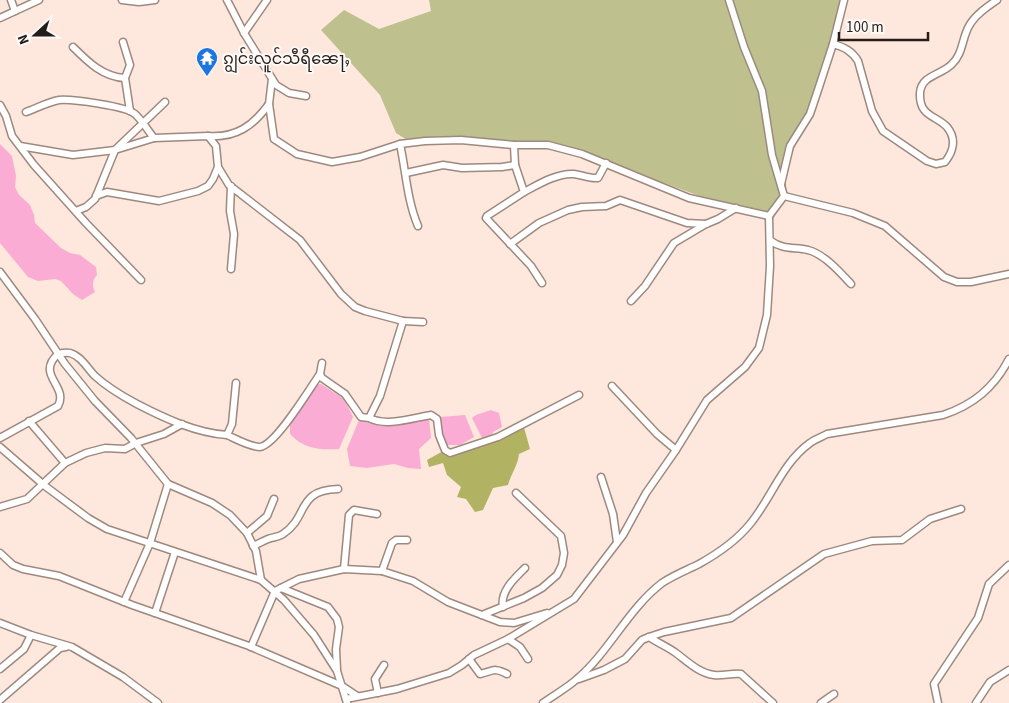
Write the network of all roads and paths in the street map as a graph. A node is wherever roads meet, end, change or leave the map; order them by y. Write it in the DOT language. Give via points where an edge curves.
graph roads {
  1 [pos="11,0"];
  2 [pos="39,0"];
  3 [pos="122,0"];
  4 [pos="155,0"];
  5 [pos="227,0"];
  6 [pos="267,0"];
  7 [pos="730,0"];
  8 [pos="844,0"];
  9 [pos="997,0"];
  10 [pos="15,11"];
  11 [pos="0,18"];
  12 [pos="244,33"];
  13 [pos="123,42"];
  14 [pos="833,44"];
  15 [pos="73,47"];
  16 [pos="126,78"];
  17 [pos="272,79"];
  18 [pos="306,96"];
  19 [pos="165,102"];
  20 [pos="269,104"];
  21 [pos="0,105"];
  22 [pos="130,111"];
  23 [pos="26,112"];
  24 [pos="142,124"];
  25 [pos="208,136"];
  26 [pos="154,138"];
  27 [pos="400,144"];
  28 [pos="514,145"];
  29 [pos="20,146"];
  30 [pos="115,150"];
  31 [pos="606,163"];
  32 [pos="515,165"];
  33 [pos="218,167"];
  34 [pos="406,173"];
  35 [pos="781,185"];
  36 [pos="231,186"];
  37 [pos="524,192"];
  38 [pos="96,196"];
  39 [pos="784,196"];
  40 [pos="736,208"];
  41 [pos="76,211"];
  42 [pos="769,216"];
  43 [pos="706,224"];
  44 [pos="418,226"];
  45 [pos="770,241"];
  46 [pos="510,244"];
  47 [pos="231,269"];
  48 [pos="0,272"];
  49 [pos="1009,274"];
  50 [pos="140,280"];
  51 [pos="542,283"];
  52 [pos="851,284"];
  53 [pos="631,300"];
  54 [pos="403,321"];
  55 [pos="423,322"];
  56 [pos="58,354"];
  57 [pos="1009,359"];
  58 [pos="322,363"];
  59 [pos="320,374"];
  60 [pos="236,382"];
  61 [pos="612,386"];
  62 [pos="579,395"];
  63 [pos="369,418"];
  64 [pos="29,422"];
  65 [pos="182,424"];
  66 [pos="227,435"];
  67 [pos="0,438"];
  68 [pos="136,443"];
  69 [pos="0,447"];
  70 [pos="676,450"];
  71 [pos="65,463"];
  72 [pos="601,477"];
  73 [pos="43,484"];
  74 [pos="168,484"];
  75 [pos="338,489"];
  76 [pos="516,493"];
  77 [pos="274,499"];
  78 [pos="0,507"];
  79 [pos="961,509"];
  80 [pos="377,514"];
  81 [pos="247,533"];
  82 [pos="407,540"];
  83 [pos="617,542"];
  84 [pos="150,543"];
  85 [pos="253,546"];
  86 [pos="175,552"];
  87 [pos="0,553"];
  88 [pos="1009,565"];
  89 [pos="344,568"];
  90 [pos="525,568"];
  91 [pos="382,571"];
  92 [pos="260,580"];
  93 [pos="278,590"];
  94 [pos="124,602"];
  95 [pos="503,607"];
  96 [pos="555,611"];
  97 [pos="156,613"];
  98 [pos="482,615"];
  99 [pos="0,624"];
  100 [pos="30,635"];
  101 [pos="649,637"];
  102 [pos="508,639"];
  103 [pos="66,647"];
  104 [pos="251,647"];
  105 [pos="469,659"];
  106 [pos="528,659"];
  107 [pos="384,665"];
  108 [pos="0,669"];
  109 [pos="1009,670"];
  110 [pos="337,671"];
  111 [pos="508,674"];
  112 [pos="578,679"];
  113 [pos="342,686"];
  114 [pos="378,694"];
  115 [pos="834,694"];
  116 [pos="357,696"];
  117 [pos="0,700"];
  118 [pos="346,701"];
  119 [pos="158,703"];
  120 [pos="543,703"];
  121 [pos="773,703"];
  122 [pos="821,703"];
  123 [pos="938,703"];
  124 [pos="976,703"];
  1 -- 10 [label="street"];
  2 -- 10 [label="street"];
  3 -- 4 [label="street"];
  5 -- 12 [label="street"];
  6 -- 12 [label="street"];
  7 -- 35 [label="street" via="762,91 772,155"];
  8 -- 14 [label="street"];
  9 -- 14 [label="street" via="968,27 964,43 951,66 921,86 925,112 947,127 953,140 953,148 945,162 927,161 883,130 872,111 858,61 843,47"];
  10 -- 11 [label="street"];
  12 -- 17 [label="street"];
  13 -- 16 [label="street" via="130,65"];
  14 -- 35 [label="street" via="810,114 790,146"];
  15 -- 16 [label="street" via="101,72 115,78"];
  16 -- 22 [label="street"];
  17 -- 18 [label="street" via="289,93"];
  17 -- 20 [label="street"];
  19 -- 24 [label="street"];
  20 -- 25 [label="street" via="243,129 222,137"];
  20 -- 27 [label="street" via="274,139 296,154 332,162"];
  21 -- 29 [label="street" via="12,136"];
  22 -- 23 [label="street" via="94,102 59,100"];
  22 -- 24 [label="street"];
  24 -- 26 [label="street"];
  24 -- 30 [label="street"];
  25 -- 26 [label="street"];
  25 -- 33 [label="street" via="216,146"];
  26 -- 30 [label="street"];
  27 -- 28 [label="street" via="461,140"];
  27 -- 34 [label="street"];
  28 -- 31 [label="street" via="548,145"];
  28 -- 32 [label="street"];
  29 -- 30 [label="street" via="72,155"];
  29 -- 41 [label="street"];
  30 -- 38 [label="street"];
  31 -- 37 [label="street" via="598,178 564,174"];
  31 -- 40 [label="street" via="689,198"];
  32 -- 34 [label="street" via="502,168 443,165"];
  32 -- 37 [label="street"];
  33 -- 36 [label="street"];
  33 -- 38 [label="street" via="208,186 171,199 159,201 107,192"];
  34 -- 44 [label="street" via="411,209"];
  35 -- 39 [label="street"];
  36 -- 47 [label="street" via="230,211 234,234"];
  36 -- 54 [label="street" via="300,240 341,294 355,307"];
  37 -- 46 [label="street" via="487,216 487,220"];
  38 -- 41 [label="street" via="86,207"];
  39 -- 42 [label="street"];
  39 -- 49 [label="street" via="853,213 884,226 944,277 957,282"];
  40 -- 42 [label="street"];
  40 -- 43 [label="street"];
  41 -- 50 [label="street"];
  42 -- 45 [label="street"];
  43 -- 46 [label="street" via="687,223 620,200 606,206 568,210 539,223"];
  43 -- 53 [label="street" via="674,243"];
  45 -- 52 [label="street" via="782,248 818,254"];
  45 -- 70 [label="street" via="767,315 759,348 745,366 707,400"];
  46 -- 51 [label="street"];
  48 -- 56 [label="street"];
  54 -- 55 [label="street"];
  54 -- 63 [label="street" via="380,396"];
  56 -- 64 [label="street" via="51,360 49,369 60,395 58,406"];
  56 -- 65 [label="street" via="71,353 111,388 137,404"];
  56 -- 68 [label="street" via="95,401"];
  57 -- 112 [label="street" via="992,386 960,409 943,415 827,434 811,442 784,470 749,525 726,546 662,584"];
  58 -- 59 [label="street"];
  59 -- 63 [label="street" via="345,394 361,416"];
  59 -- 66 [label="street" via="270,442 262,447 254,446"];
  60 -- 66 [label="street" via="232,424"];
  61 -- 70 [label="street"];
  62 -- 63 [label="street" via="498,437 450,453 445,450 439,435 437,419 431,415 386,422"];
  64 -- 67 [label="street"];
  64 -- 71 [label="street"];
  65 -- 66 [label="street" via="208,434"];
  65 -- 68 [label="street"];
  68 -- 71 [label="street" via="124,449 105,448 86,453"];
  68 -- 74 [label="street"];
  69 -- 73 [label="street"];
  70 -- 83 [label="street"];
  71 -- 73 [label="street"];
  72 -- 83 [label="street" via="613,514"];
  73 -- 78 [label="street" via="27,500"];
  73 -- 84 [label="street" via="100,525"];
  74 -- 81 [label="street" via="212,503"];
  74 -- 84 [label="street"];
  75 -- 85 [label="street" via="317,492 282,536 268,538"];
  76 -- 95 [label="street" via="561,536 564,553 557,575 542,588"];
  77 -- 81 [label="street" via="267,516"];
  79 -- 101 [label="street" via="930,519 902,540 872,541 824,554 731,618"];
  80 -- 89 [label="street" via="354,510 349,515"];
  81 -- 85 [label="street"];
  82 -- 91 [label="street" via="392,543"];
  83 -- 96 [label="street" via="574,599"];
  84 -- 86 [label="street"];
  84 -- 94 [label="street"];
  85 -- 92 [label="street"];
  86 -- 92 [label="street"];
  86 -- 97 [label="street"];
  87 -- 94 [label="street" via="23,569 59,576"];
  88 -- 123 [label="street" via="989,584 978,618 934,684"];
  89 -- 91 [label="street"];
  89 -- 93 [label="street" via="299,579"];
  90 -- 95 [label="street" via="504,595"];
  91 -- 98 [label="street" via="413,581 448,602"];
  92 -- 93 [label="street"];
  93 -- 104 [label="street"];
  93 -- 110 [label="street" via="314,634"];
  93 -- 110 [label="street" via="328,607 337,619"];
  94 -- 97 [label="street"];
  95 -- 98 [label="street"];
  96 -- 98 [label="street" via="507,624"];
  96 -- 102 [label="street"];
  97 -- 104 [label="street"];
  99 -- 100 [label="street"];
  100 -- 103 [label="street"];
  100 -- 108 [label="street" via="24,648"];
  101 -- 112 [label="street" via="642,640 625,659"];
  101 -- 121 [label="street" via="704,672 713,675 741,674"];
  102 -- 105 [label="street"];
  102 -- 106 [label="street" via="520,647"];
  103 -- 117 [label="street" via="60,648"];
  103 -- 119 [label="street" via="72,647 122,677"];
  104 -- 113 [label="street"];
  105 -- 111 [label="street" via="480,674 492,669"];
  105 -- 114 [label="street" via="449,673"];
  107 -- 114 [label="street" via="375,678"];
  109 -- 124 [label="street" via="990,682"];
  110 -- 113 [label="street"];
  112 -- 120 [label="street"];
  113 -- 116 [label="street"];
  113 -- 118 [label="street"];
  114 -- 116 [label="street"];
  115 -- 122 [label="street"];
  116 -- 118 [label="street"];
}
